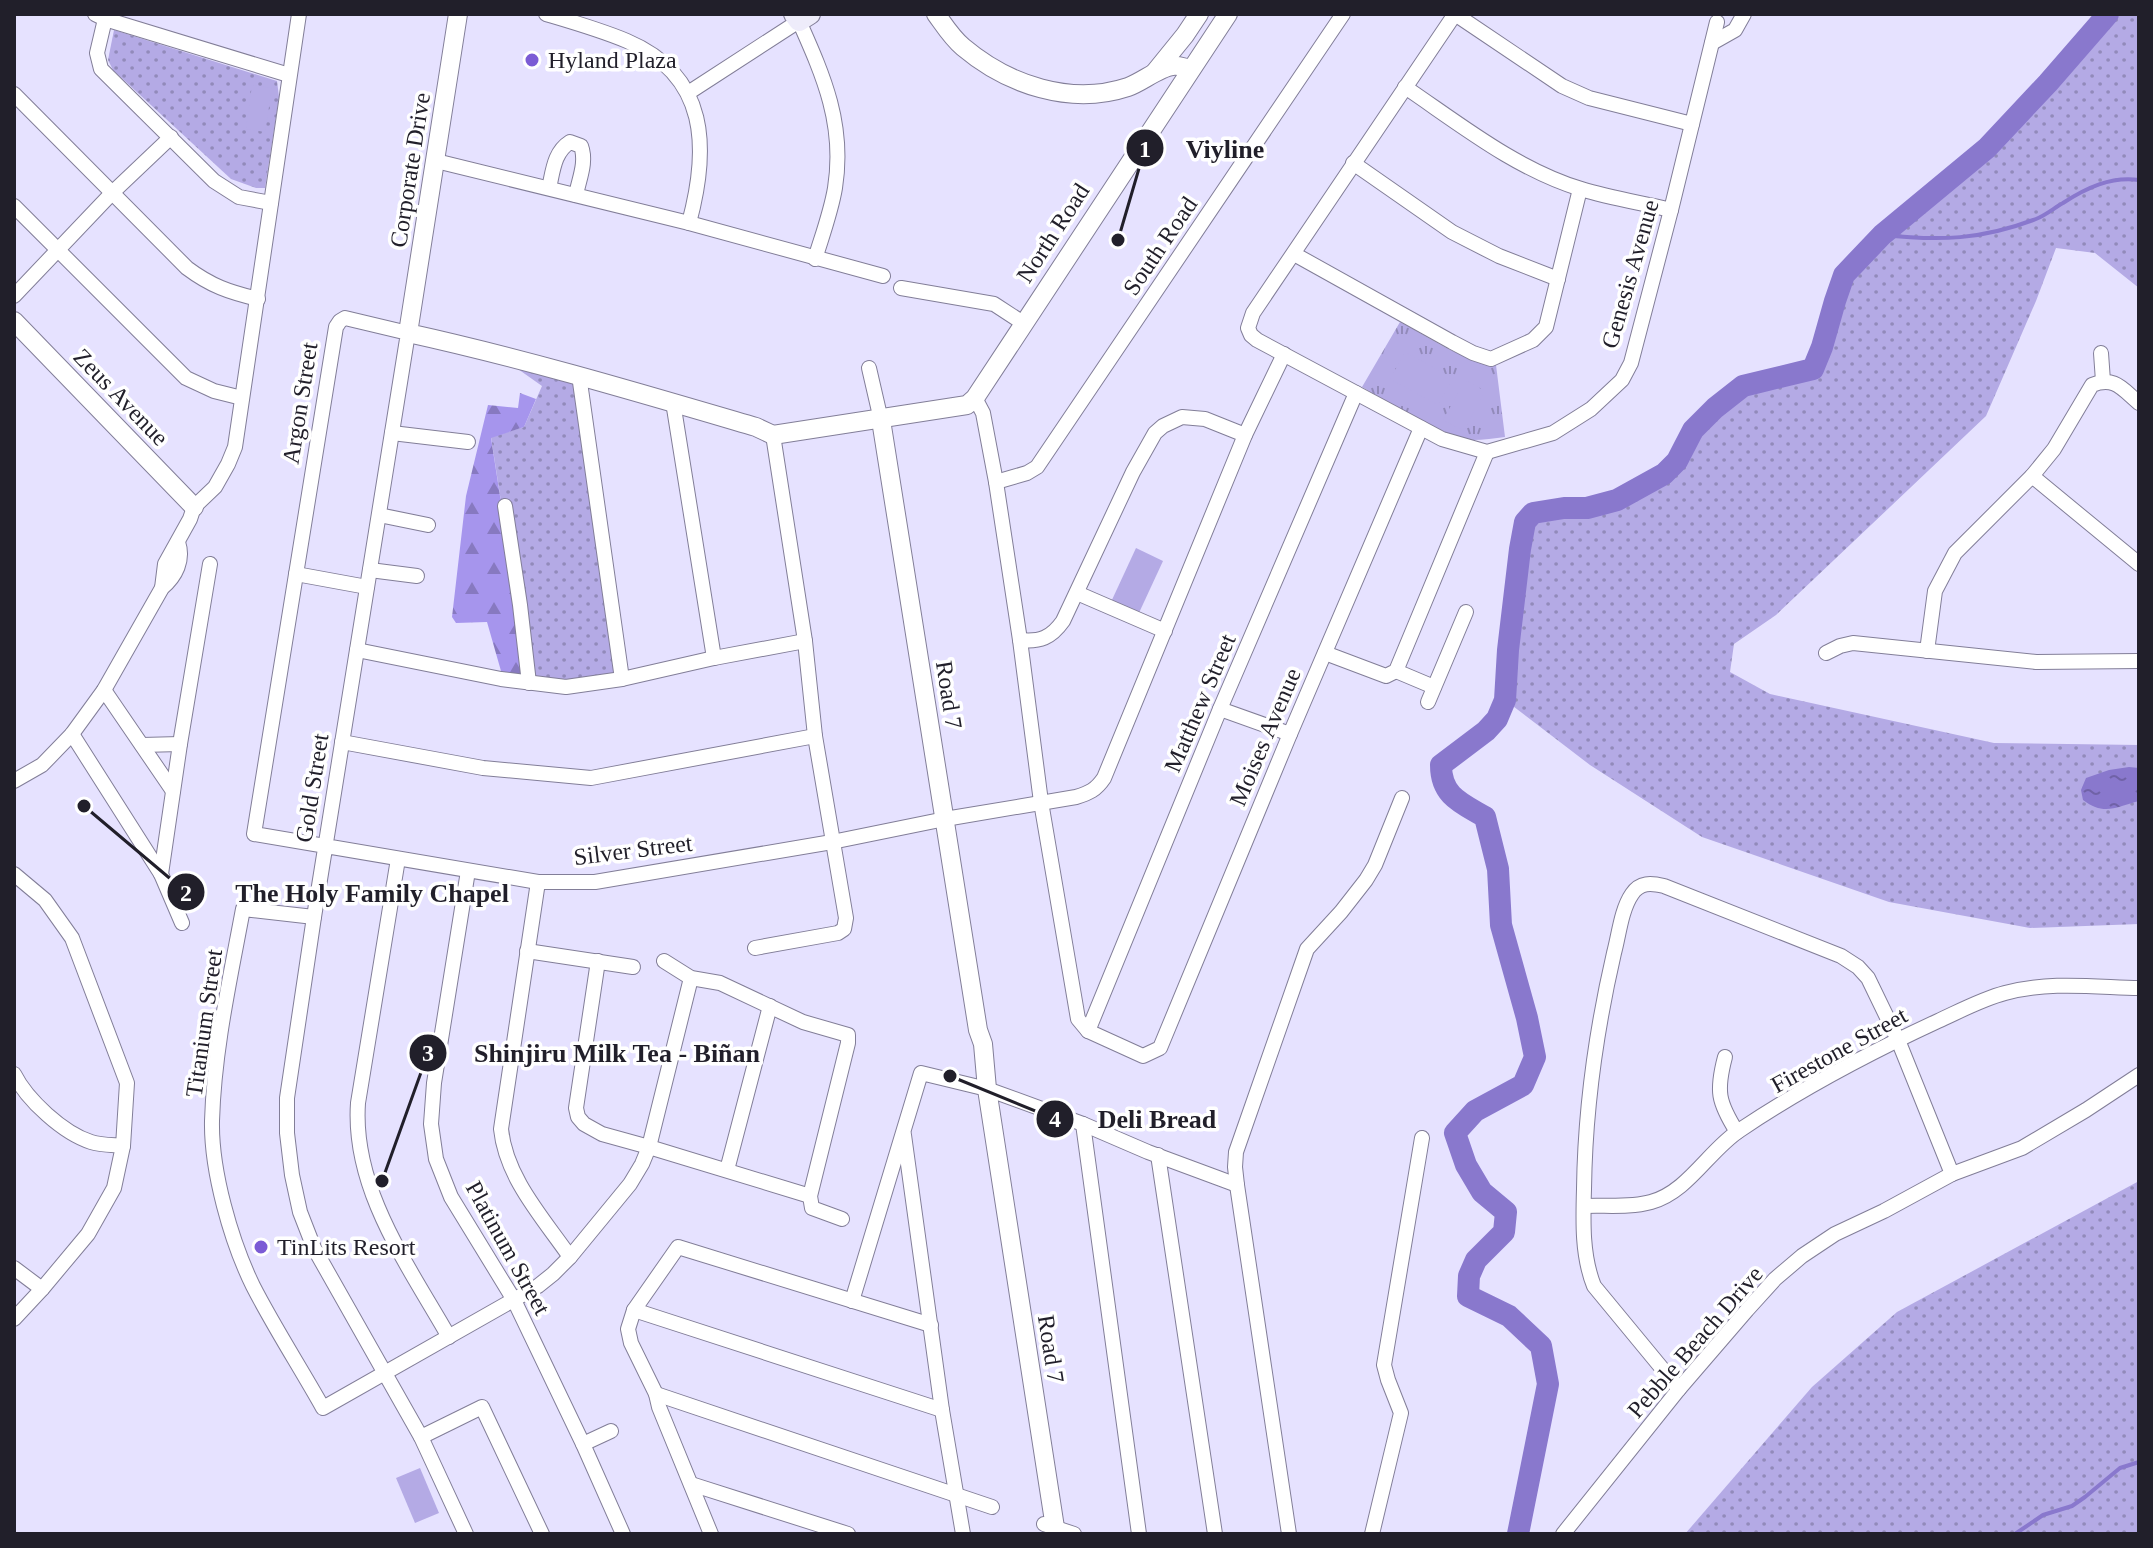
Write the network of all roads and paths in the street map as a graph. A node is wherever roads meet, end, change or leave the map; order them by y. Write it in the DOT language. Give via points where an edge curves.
graph roads {
  1 [pos="299,14"];
  2 [pos="458,14"];
  3 [pos="546,14"];
  4 [pos="936,14"];
  5 [pos="1199,14"];
  6 [pos="1228,14"];
  7 [pos="1343,14"];
  8 [pos="1455,14"];
  9 [pos="1744,14"];
  10 [pos="100,16"];
  11 [pos="801,16"];
  12 [pos="1717,22"];
  13 [pos="1712,43"];
  14 [pos="1191,69"];
  15 [pos="289,75"];
  16 [pos="1150,77"];
  17 [pos="1405,87"];
  18 [pos="688,93"];
  19 [pos="14,94"];
  20 [pos="1692,124"];
  21 [pos="171,137"];
  22 [pos="436,161"];
  23 [pos="1353,163"];
  24 [pos="549,188"];
  25 [pos="1580,189"];
  26 [pos="112,193"];
  27 [pos="576,195"];
  28 [pos="271,203"];
  29 [pos="14,206"];
  30 [pos="1671,210"];
  31 [pos="689,223"];
  32 [pos="58,250"];
  33 [pos="1294,254"];
  34 [pos="815,259"];
  35 [pos="883,276"];
  36 [pos="1558,279"];
  37 [pos="901,288"];
  38 [pos="14,296"];
  39 [pos="258,299"];
  40 [pos="14,323"];
  41 [pos="1023,323"];
  42 [pos="408,333"];
  43 [pos="2101,353"];
  44 [pos="1284,354"];
  45 [pos="869,368"];
  46 [pos="579,375"];
  47 [pos="2103,381"];
  48 [pos="1356,393"];
  49 [pos="242,398"];
  50 [pos="975,398"];
  51 [pos="673,402"];
  52 [pos="2139,403"];
  53 [pos="881,420"];
  54 [pos="1421,428"];
  55 [pos="392,433"];
  56 [pos="773,435"];
  57 [pos="1245,435"];
  58 [pos="468,442"];
  59 [pos="1487,452"];
  60 [pos="2032,476"];
  61 [pos="996,482"];
  62 [pos="505,506"];
  63 [pos="194,507"];
  64 [pos="379,515"];
  65 [pos="428,525"];
  66 [pos="210,564"];
  67 [pos="2139,564"];
  68 [pos="370,570"];
  69 [pos="296,574"];
  70 [pos="417,576"];
  71 [pos="367,587"];
  72 [pos="1077,593"];
  73 [pos="1466,612"];
  74 [pos="1165,631"];
  75 [pos="1020,640"];
  76 [pos="805,641"];
  77 [pos="357,650"];
  78 [pos="1927,651"];
  79 [pos="1325,653"];
  80 [pos="1826,653"];
  81 [pos="714,658"];
  82 [pos="2139,661"];
  83 [pos="1396,671"];
  84 [pos="622,679"];
  85 [pos="529,683"];
  86 [pos="1434,687"];
  87 [pos="104,690"];
  88 [pos="1428,702"];
  89 [pos="1220,709"];
  90 [pos="72,734"];
  91 [pos="1290,734"];
  92 [pos="815,736"];
  93 [pos="342,742"];
  94 [pos="180,744"];
  95 [pos="142,745"];
  96 [pos="14,781"];
  97 [pos="173,791"];
  98 [pos="1402,798"];
  99 [pos="1041,802"];
  100 [pos="945,819"];
  101 [pos="832,842"];
  102 [pos="325,847"];
  103 [pos="398,859"];
  104 [pos="468,871"];
  105 [pos="14,874"];
  106 [pos="161,874"];
  107 [pos="538,882"];
  108 [pos="314,917"];
  109 [pos="182,923"];
  110 [pos="755,948"];
  111 [pos="527,951"];
  112 [pos="598,961"];
  113 [pos="664,961"];
  114 [pos="633,967"];
  115 [pos="691,978"];
  116 [pos="2139,988"];
  117 [pos="770,1006"];
  118 [pos="1088,1031"];
  119 [pos="1898,1040"];
  120 [pos="1725,1057"];
  121 [pos="14,1074"];
  122 [pos="2139,1075"];
  123 [pos="983,1088"];
  124 [pos="1083,1124"];
  125 [pos="904,1130"];
  126 [pos="1737,1132"];
  127 [pos="1422,1138"];
  128 [pos="123,1146"];
  129 [pos="649,1147"];
  130 [pos="1158,1155"];
  131 [pos="727,1170"];
  132 [pos="1952,1174"];
  133 [pos="1237,1185"];
  134 [pos="810,1196"];
  135 [pos="1584,1206"];
  136 [pos="842,1219"];
  137 [pos="570,1257"];
  138 [pos="14,1268"];
  139 [pos="42,1289"];
  140 [pos="514,1300"];
  141 [pos="852,1301"];
  142 [pos="634,1310"];
  143 [pos="14,1319"];
  144 [pos="931,1325"];
  145 [pos="449,1337"];
  146 [pos="385,1373"];
  147 [pos="1679,1389"];
  148 [pos="656,1394"];
  149 [pos="942,1410"];
  150 [pos="611,1431"];
  151 [pos="421,1437"];
  152 [pos="583,1444"];
  153 [pos="691,1484"];
  154 [pos="957,1496"];
  155 [pos="992,1507"];
  156 [pos="1051,1530"];
  157 [pos="466,1534"];
  158 [pos="542,1534"];
  159 [pos="623,1534"];
  160 [pos="711,1534"];
  161 [pos="848,1534"];
  162 [pos="963,1534"];
  163 [pos="1074,1534"];
  164 [pos="1139,1534"];
  165 [pos="1215,1534"];
  166 [pos="1289,1534"];
  167 [pos="1372,1534"];
  168 [pos="1563,1534"];
  1 -- 15 [label="street"];
  2 -- 22 [label="street, Corporate Drive"];
  3 -- 18 [label="street" via="647,51"];
  4 -- 16 [label="street" via="963,47 1013,79 1040,88 1100,94"];
  5 -- 16 [label="street"];
  6 -- 14 [label="street, North Road"];
  7 -- 61 [label="street, South Road" via="1037,467"];
  8 -- 17 [label="street"];
  8 -- 20 [label="street" via="1562,86"];
  9 -- 13 [label="street" via="1735,30"];
  10 -- 15 [label="street"];
  10 -- 21 [label="street" via="101,69"];
  11 -- 18 [label="street"];
  11 -- 34 [label="street" via="826,83 837,133 835,188"];
  12 -- 13 [label="street, Genesis Avenue"];
  13 -- 20 [label="street, Genesis Avenue"];
  14 -- 16 [label="street" via="1174,65"];
  14 -- 41 [label="street, North Road"];
  15 -- 28 [label="street"];
  17 -- 23 [label="street"];
  17 -- 25 [label="street" via="1508,156"];
  18 -- 31 [label="street" via="702,156"];
  19 -- 26 [label="street"];
  20 -- 30 [label="street, Genesis Avenue"];
  21 -- 26 [label="street"];
  21 -- 28 [label="street" via="228,191"];
  22 -- 24 [label="street"];
  22 -- 42 [label="street, Corporate Drive"];
  23 -- 33 [label="street"];
  23 -- 36 [label="street" via="1452,232"];
  24 -- 27 [label="street"];
  24 -- 27 [label="street" via="556,156 570,142 581,146 584,159"];
  25 -- 30 [label="street"];
  25 -- 36 [label="street"];
  26 -- 32 [label="street"];
  26 -- 39 [label="street" via="205,282"];
  27 -- 31 [label="street"];
  28 -- 39 [label="street"];
  29 -- 32 [label="street"];
  30 -- 59 [label="street, Genesis Avenue" via="1622,380 1591,409 1553,433"];
  31 -- 34 [label="street"];
  32 -- 38 [label="street"];
  32 -- 49 [label="street" via="186,378"];
  33 -- 36 [label="street" via="1491,359 1533,340 1546,327"];
  33 -- 44 [label="street" via="1248,328 1257,340"];
  34 -- 35 [label="street"];
  37 -- 41 [label="street" via="994,304"];
  39 -- 49 [label="street"];
  40 -- 63 [label="street, Zeus Avenue"];
  41 -- 50 [label="street, North Road"];
  42 -- 46 [label="street, Argon Street"];
  42 -- 55 [label="street, Gold Street"];
  42 -- 69 [label="street, Argon Street" via="345,318 336,327"];
  43 -- 47 [label="street"];
  44 -- 48 [label="street"];
  44 -- 57 [label="street"];
  45 -- 53 [label="street, Road 7"];
  46 -- 51 [label="street, Argon Street"];
  46 -- 84 [label="street"];
  47 -- 52 [label="street" via="2114,382"];
  47 -- 60 [label="street" via="2092,385"];
  48 -- 54 [label="street"];
  48 -- 89 [label="street, Matthew Street"];
  49 -- 63 [label="street" via="228,464 215,487"];
  50 -- 53 [label="street" via="958,408"];
  50 -- 61 [label="street" via="983,413"];
  51 -- 56 [label="street, Argon Street"];
  51 -- 81 [label="street"];
  53 -- 56 [label="street, Argon Street"];
  53 -- 100 [label="street, Road 7"];
  54 -- 59 [label="street"];
  54 -- 79 [label="street, Moises Avenue"];
  55 -- 58 [label="street"];
  55 -- 64 [label="street, Gold Street"];
  56 -- 76 [label="street"];
  57 -- 72 [label="street" via="1205,419 1182,417 1155,433"];
  57 -- 74 [label="street"];
  59 -- 83 [label="street"];
  60 -- 67 [label="street"];
  60 -- 78 [label="street" via="1955,553 1935,591"];
  61 -- 75 [label="street"];
  62 -- 85 [label="street"];
  63 -- 87 [label="street" via="178,542 177,569"];
  64 -- 65 [label="street"];
  64 -- 68 [label="street, Gold Street"];
  66 -- 94 [label="street"];
  68 -- 70 [label="street"];
  68 -- 71 [label="street, Gold Street"];
  69 -- 71 [label="street"];
  69 -- 102 [label="street, Argon Street" via="254,834"];
  71 -- 77 [label="street, Gold Street"];
  72 -- 74 [label="street"];
  72 -- 75 [label="street" via="1049,635 1036,642"];
  73 -- 86 [label="street"];
  74 -- 99 [label="street, Silver Street" via="1097,788"];
  75 -- 99 [label="street"];
  76 -- 81 [label="street"];
  76 -- 92 [label="street"];
  77 -- 85 [label="street"];
  77 -- 93 [label="street, Gold Street"];
  78 -- 80 [label="street" via="1853,643"];
  78 -- 82 [label="street" via="2036,662"];
  79 -- 83 [label="street" via="1386,676"];
  79 -- 91 [label="street, Moises Avenue"];
  81 -- 84 [label="street"];
  83 -- 86 [label="street"];
  84 -- 85 [label="street" via="566,687"];
  86 -- 88 [label="street"];
  87 -- 90 [label="street"];
  87 -- 95 [label="street"];
  89 -- 91 [label="street"];
  89 -- 118 [label="street, Matthew Street"];
  90 -- 96 [label="street" via="42,765"];
  90 -- 106 [label="street"];
  91 -- 118 [label="street, Moises Avenue" via="1160,1048 1143,1056"];
  92 -- 93 [label="street" via="591,778 483,768"];
  92 -- 101 [label="street"];
  93 -- 102 [label="street, Gold Street"];
  94 -- 95 [label="street"];
  94 -- 97 [label="street"];
  95 -- 97 [label="street"];
  97 -- 106 [label="street"];
  98 -- 133 [label="street" via="1366,880 1307,949 1236,1152"];
  99 -- 100 [label="street, Silver Street"];
  99 -- 118 [label="street" via="1078,1019"];
  100 -- 101 [label="street, Silver Street"];
  100 -- 123 [label="street, Road 7" via="983,1044"];
  101 -- 107 [label="street, Silver Street" via="595,882"];
  101 -- 110 [label="street" via="844,929"];
  102 -- 103 [label="street, Silver Street"];
  102 -- 108 [label="street, Gold Street"];
  103 -- 104 [label="street, Silver Street"];
  103 -- 145 [label="street" via="356,1124 369,1187"];
  104 -- 107 [label="street, Silver Street"];
  104 -- 140 [label="street, Platinum Street" via="431,1124 436,1159 451,1197"];
  105 -- 128 [label="street" via="45,900 72,938 127,1083"];
  106 -- 109 [label="street"];
  107 -- 111 [label="street"];
  108 -- 146 [label="street, Gold Street" via="287,1098 292,1175 314,1248"];
  108 -- 146 [label="street, Titanium Street" via="243,909 217,1069 215,1157 228,1221 252,1284 323,1408"];
  111 -- 112 [label="street"];
  111 -- 137 [label="street" via="503,1112 503,1146 519,1183"];
  112 -- 114 [label="street"];
  112 -- 129 [label="street" via="578,1117 602,1134"];
  113 -- 115 [label="street"];
  115 -- 117 [label="street" via="720,983"];
  115 -- 129 [label="street"];
  116 -- 119 [label="street, Firestone Street" via="2006,992"];
  117 -- 131 [label="street"];
  117 -- 134 [label="street" via="848,1035"];
  119 -- 126 [label="street, Firestone Street"];
  119 -- 132 [label="street"];
  119 -- 135 [label="street" via="1868,978 1841,956 1664,886 1640,886 1625,909 1595,1047"];
  120 -- 126 [label="street" via="1721,1103"];
  121 -- 128 [label="street" via="65,1129 92,1143"];
  122 -- 132 [label="street, Pebble Beach Drive" via="2022,1148"];
  123 -- 124 [label="street"];
  123 -- 125 [label="street" via="921,1073"];
  123 -- 156 [label="street, Road 7"];
  124 -- 130 [label="street"];
  124 -- 164 [label="street"];
  125 -- 141 [label="street"];
  125 -- 144 [label="street"];
  126 -- 135 [label="street, Firestone Street" via="1684,1182 1654,1201"];
  127 -- 167 [label="street" via="1384,1365 1401,1413"];
  128 -- 139 [label="street" via="114,1188 88,1234"];
  129 -- 131 [label="street"];
  129 -- 137 [label="street" via="630,1184"];
  130 -- 133 [label="street"];
  130 -- 165 [label="street"];
  131 -- 134 [label="street"];
  132 -- 147 [label="street, Pebble Beach Drive" via="1802,1256 1775,1279"];
  133 -- 166 [label="street"];
  134 -- 136 [label="street" via="812,1208"];
  135 -- 147 [label="street" via="1587,1269 1594,1286"];
  137 -- 140 [label="street"];
  138 -- 139 [label="street"];
  139 -- 143 [label="street"];
  140 -- 145 [label="street"];
  140 -- 152 [label="street, Platinum Street"];
  141 -- 142 [label="street" via="678,1247"];
  141 -- 144 [label="street"];
  142 -- 148 [label="street" via="628,1329 631,1343"];
  142 -- 149 [label="street"];
  144 -- 149 [label="street"];
  145 -- 146 [label="street"];
  146 -- 151 [label="street, Gold Street"];
  147 -- 168 [label="street, Pebble Beach Drive"];
  148 -- 153 [label="street"];
  148 -- 154 [label="street"];
  149 -- 154 [label="street"];
  150 -- 152 [label="street"];
  151 -- 157 [label="street, Gold Street"];
  151 -- 158 [label="street" via="482,1407"];
  152 -- 159 [label="street, Platinum Street"];
  153 -- 160 [label="street"];
  153 -- 161 [label="street"];
  154 -- 155 [label="street"];
  154 -- 162 [label="street"];
  156 -- 163 [label="street"];
}
